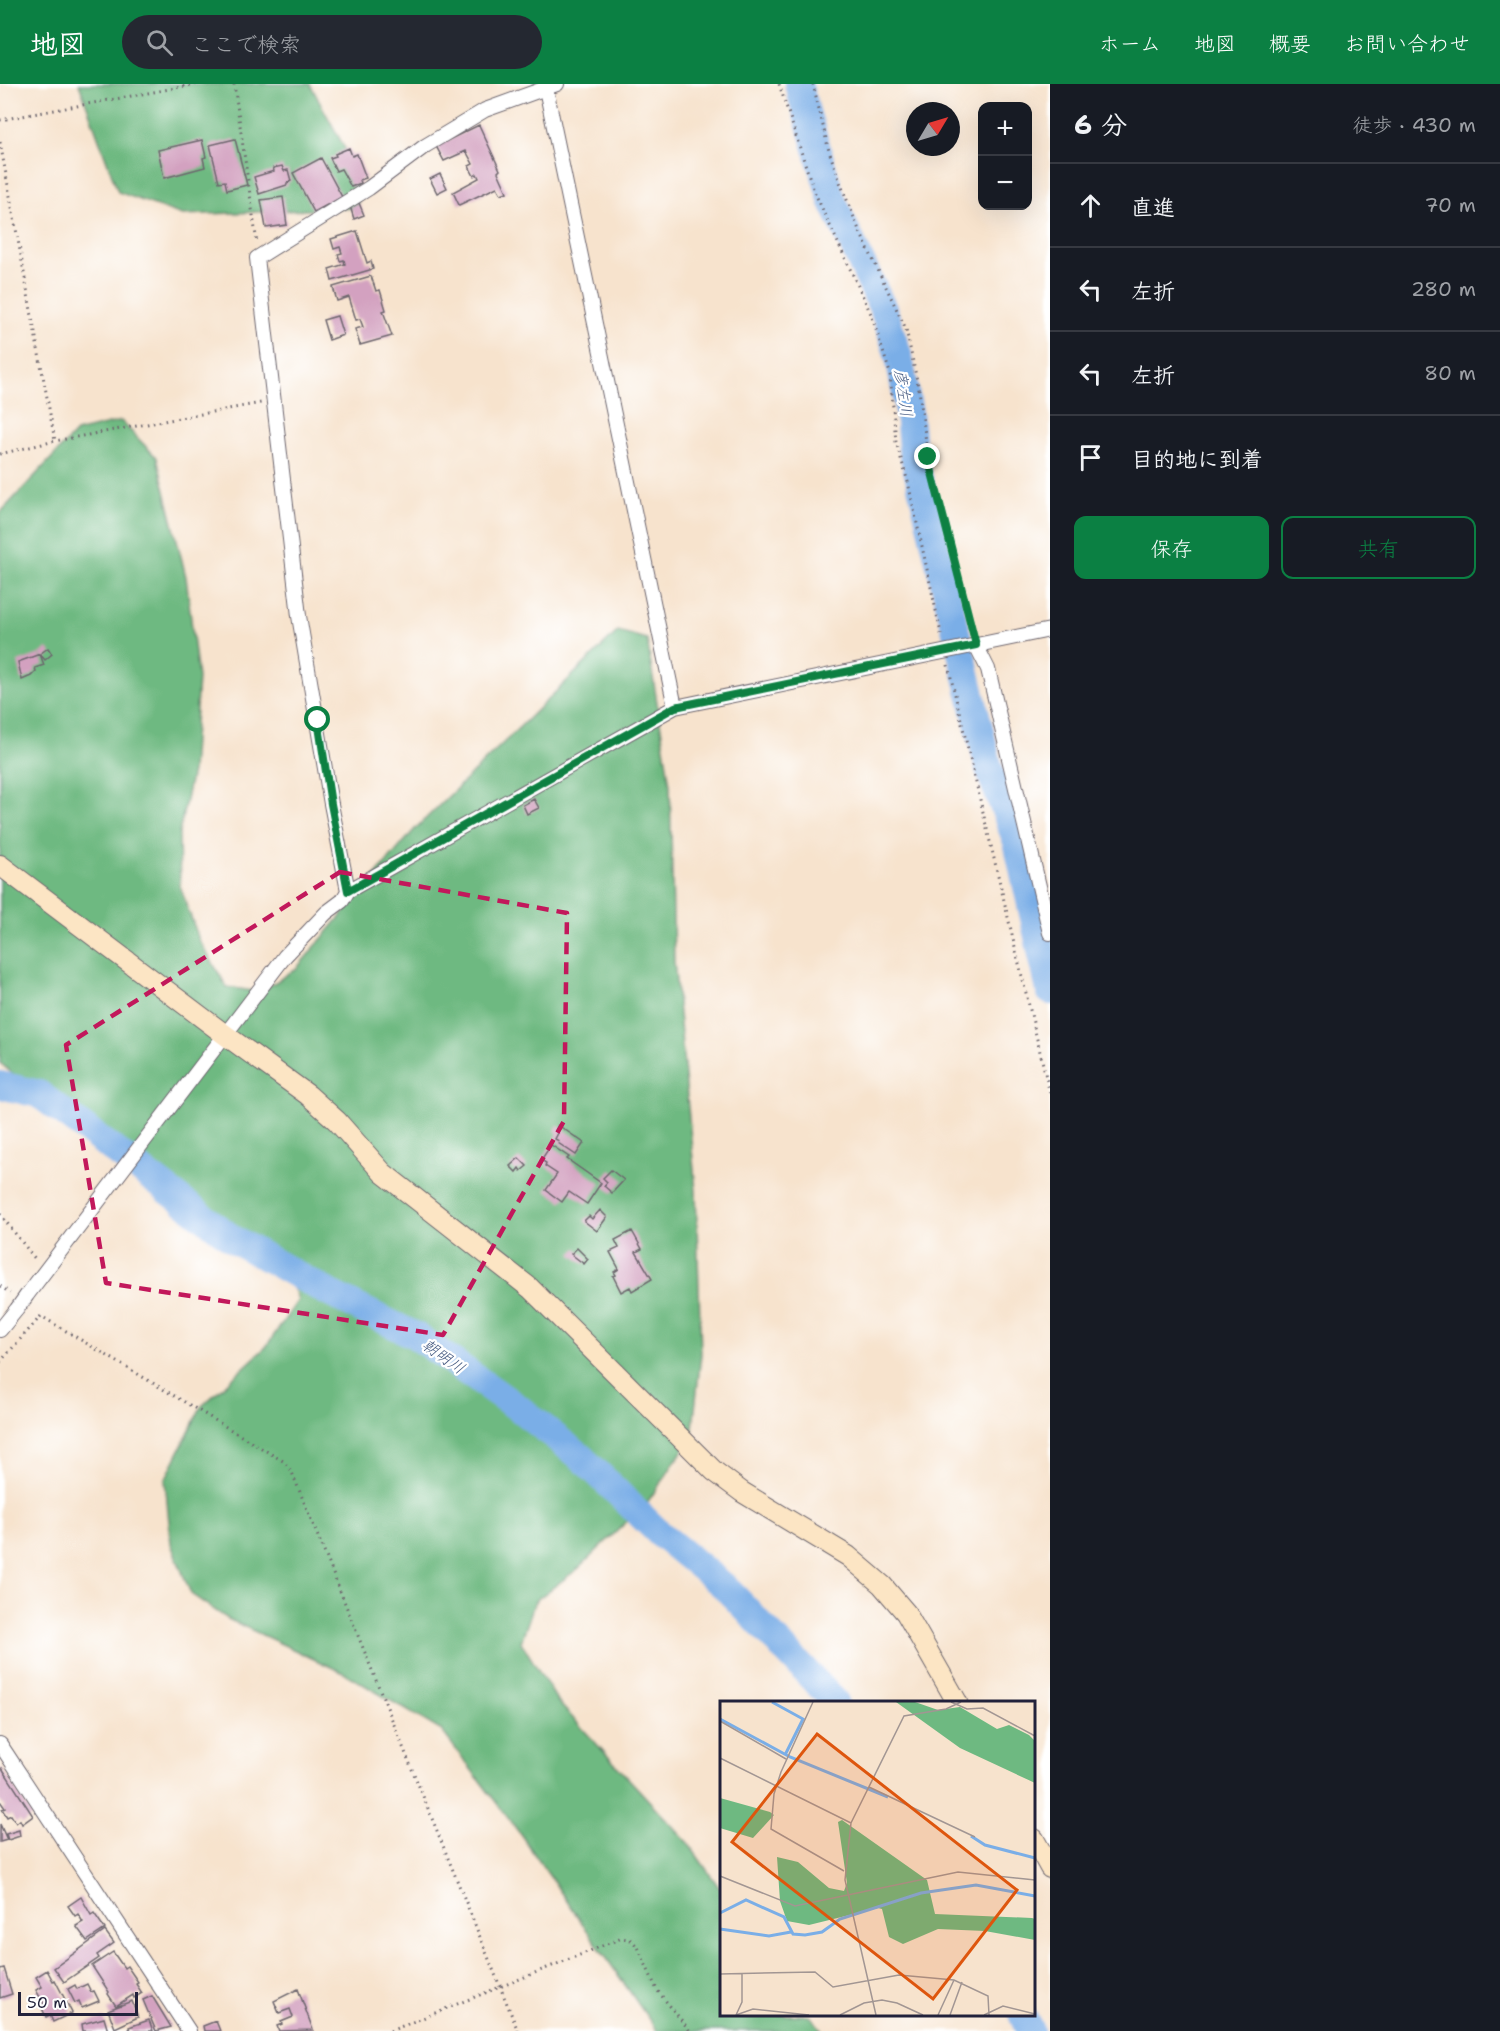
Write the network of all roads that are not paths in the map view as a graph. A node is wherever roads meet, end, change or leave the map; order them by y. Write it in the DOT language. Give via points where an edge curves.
graph roads {
  1 [pos="550,85"];
  2 [pos="1050,630"];
  3 [pos="974,646"];
  4 [pos="675,707"];
  5 [pos="0,865"];
  6 [pos="348,891"];
  7 [pos="1050,933"];
  8 [pos="224,1034"];
  9 [pos="0,1330"];
  10 [pos="956,1701"];
  11 [pos="0,1744"];
  12 [pos="1035,1841"];
  13 [pos="1050,1868"];
  14 [pos="189,2031"];
  1 -- 4 [label="street"];
  1 -- 6 [label="street" via="485,110 257,258 299,616"];
  2 -- 3 [label="street"];
  3 -- 4 [label="street"];
  3 -- 7 [label="street" via="988,669"];
  4 -- 6 [label="street"];
  5 -- 8 [label="street"];
  6 -- 8 [label="street" via="300,938"];
  8 -- 9 [label="street, bridge"];
  8 -- 10 [label="street" via="308,1095 383,1173 530,1288 714,1471 848,1556 882,1585 906,1613"];
  11 -- 14 [label="street"];
  12 -- 13 [label="street"];
}
